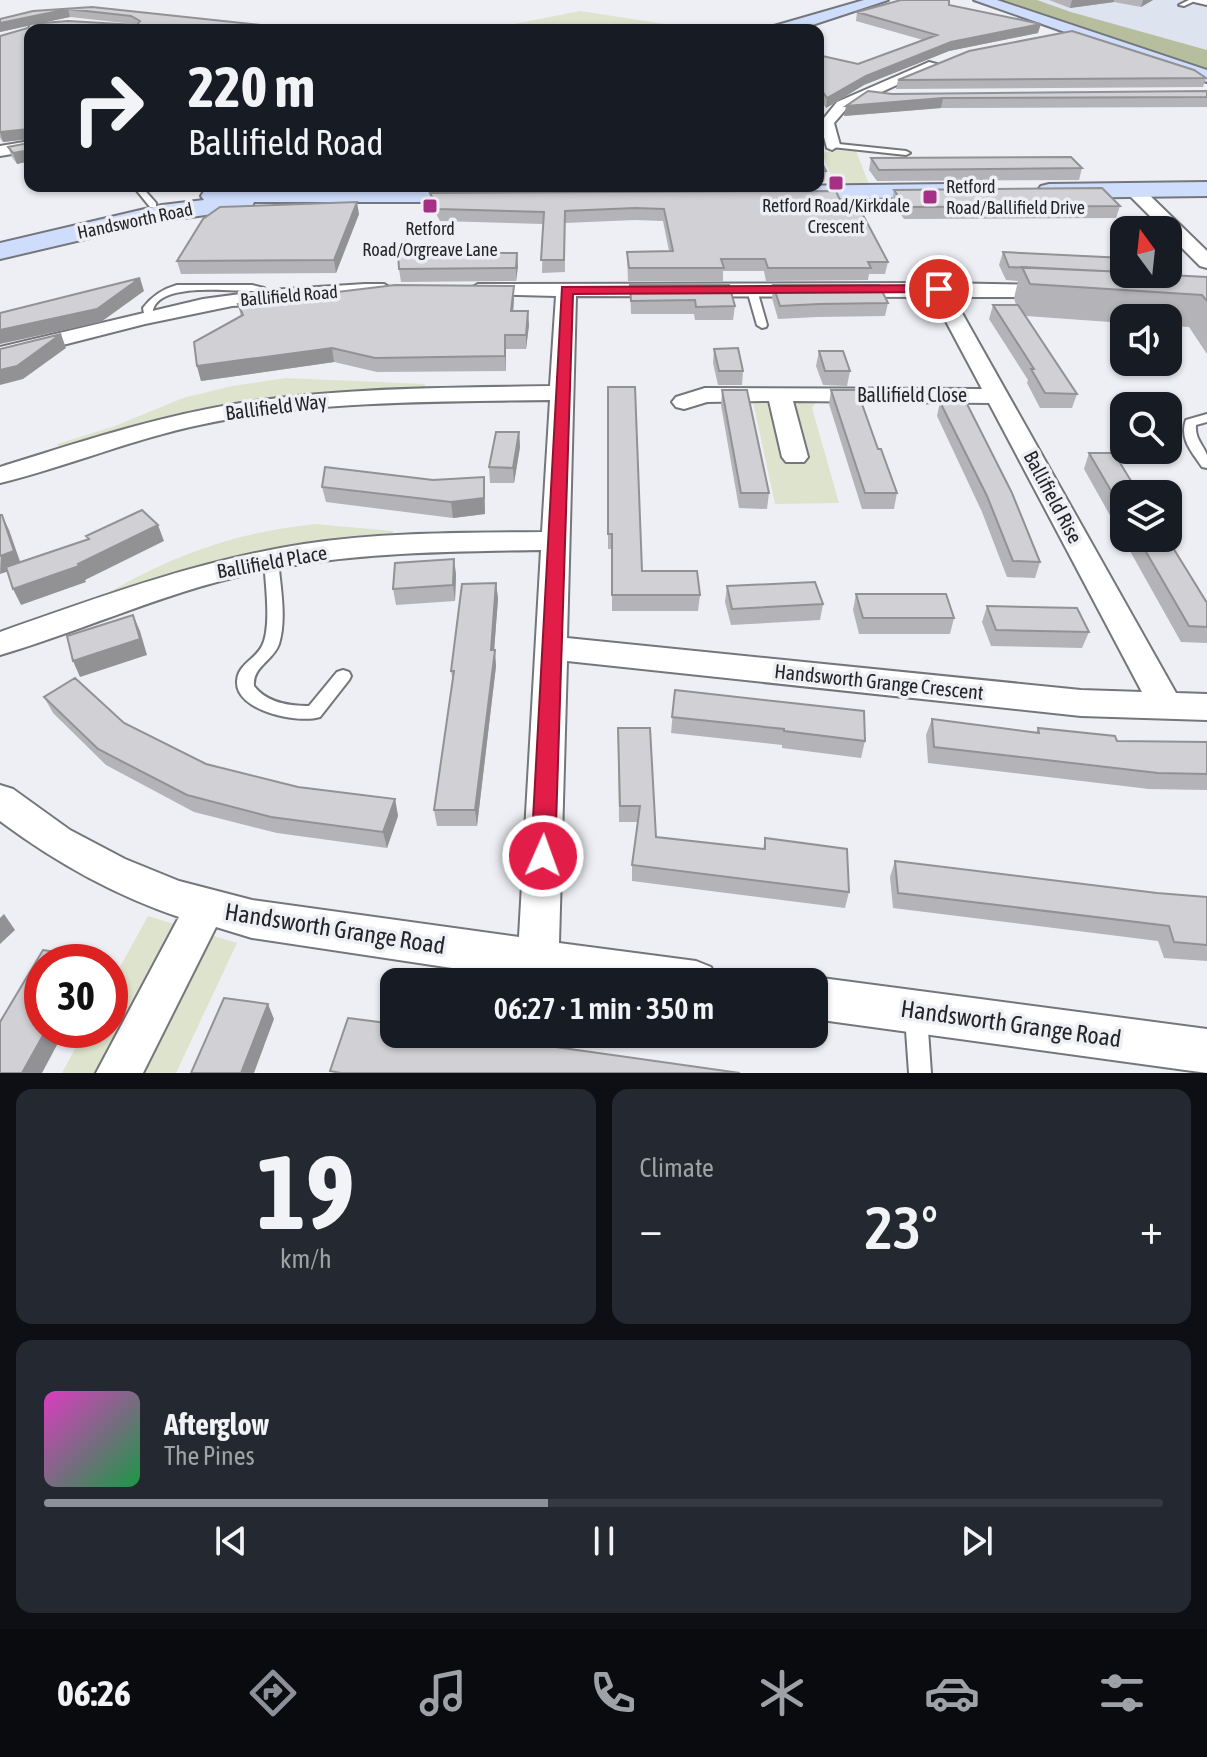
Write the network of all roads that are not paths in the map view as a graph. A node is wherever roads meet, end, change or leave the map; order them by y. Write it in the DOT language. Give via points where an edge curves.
graph roads {
  1 [pos="880,0"];
  2 [pos="982,0"];
  3 [pos="1196,0"];
  4 [pos="1207,2"];
  5 [pos="1182,5"];
  6 [pos="800,24"];
  7 [pos="1078,32"];
  8 [pos="1043,38"];
  9 [pos="950,59"];
  10 [pos="1207,76"];
  11 [pos="864,94"];
  12 [pos="904,97"];
  13 [pos="832,145"];
  14 [pos="24,147"];
  15 [pos="0,151"];
  16 [pos="906,153"];
  17 [pos="1207,189"];
  18 [pos="1134,190"];
  19 [pos="965,191"];
  20 [pos="1031,191"];
  21 [pos="269,192"];
  22 [pos="278,192"];
  23 [pos="315,192"];
  24 [pos="488,192"];
  25 [pos="750,194"];
  26 [pos="626,195"];
  27 [pos="657,195"];
  28 [pos="145,196"];
  29 [pos="0,241"];
  30 [pos="0,251"];
  31 [pos="1207,262"];
  32 [pos="939,289"];
  33 [pos="403,290"];
  34 [pos="462,290"];
  35 [pos="566,290"];
  36 [pos="752,290"];
  37 [pos="1077,292"];
  38 [pos="762,325"];
  39 [pos="0,354"];
  40 [pos="561,393"];
  41 [pos="779,394"];
  42 [pos="998,396"];
  43 [pos="684,402"];
  44 [pos="1207,418"];
  45 [pos="795,457"];
  46 [pos="1207,464"];
  47 [pos="0,475"];
  48 [pos="554,541"];
  49 [pos="271,559"];
  50 [pos="0,644"];
  51 [pos="552,648"];
  52 [pos="343,676"];
  53 [pos="1166,706"];
  54 [pos="1207,707"];
  55 [pos="0,800"];
  56 [pos="206,906"];
  57 [pos="538,961"];
  58 [pos="591,968"];
  59 [pos="828,1000"];
  60 [pos="916,1012"];
  61 [pos="1207,1051"];
  62 [pos="119,1073"];
  63 [pos="920,1073"];
  1 -- 6 [label="main road"];
  2 -- 7 [label="main road"];
  3 -- 4 [label="street"];
  3 -- 5 [label="lane"];
  7 -- 8 [label="street"];
  7 -- 10 [label="main road"];
  9 -- 11 [label="street"];
  11 -- 12 [label="street"];
  11 -- 13 [label="street" via="830,116"];
  13 -- 16 [label="lane"];
  14 -- 15 [label="street"];
  17 -- 18 [label="main road"];
  18 -- 20 [label="main road"];
  18 -- 31 [label="street"];
  19 -- 25 [label="main road"];
  21 -- 28 [label="main road, Handsworth Road"];
  22 -- 30 [label="main road, Handsworth Road"];
  23 -- 26 [label="main road" via="570,200"];
  24 -- 26 [label="main road"];
  26 -- 27 [label="main road"];
  28 -- 29 [label="main road, Handsworth Road"];
  32 -- 36 [label="street"];
  32 -- 37 [label="street"];
  32 -- 42 [label="street, Ballifield Rise"];
  33 -- 39 [label="street, Ballifield Road" via="264,296 149,317"];
  34 -- 35 [label="street"];
  35 -- 36 [label="street"];
  35 -- 40 [label="street"];
  36 -- 38 [label="lane"];
  40 -- 47 [label="street, Ballifield Way" via="366,397 234,411 162,426"];
  40 -- 48 [label="street"];
  41 -- 42 [label="street, Ballifield Close"];
  41 -- 43 [label="street, Ballifield Close" via="705,395"];
  41 -- 45 [label="street"];
  42 -- 53 [label="street, Ballifield Rise"];
  44 -- 46 [label="lane" via="1190,423 1188,431"];
  48 -- 49 [label="street, Ballifield Place" via="377,546"];
  48 -- 51 [label="street"];
  49 -- 50 [label="street, Ballifield Place" via="172,584"];
  49 -- 52 [label="lane" via="272,641 267,656 249,670 246,689 259,703 302,714 314,712"];
  51 -- 53 [label="street, Handsworth Grange Crescent" via="1081,703"];
  51 -- 57 [label="street"];
  53 -- 54 [label="street, Handsworth Grange Crescent"];
  55 -- 56 [label="street, Handsworth Grange Road" via="57,842 111,871"];
  56 -- 57 [label="street, Handsworth Grange Road" via="252,919"];
  56 -- 62 [label="street"];
  57 -- 58 [label="street, Handsworth Grange Road"];
  59 -- 60 [label="street, Handsworth Grange Road"];
  60 -- 61 [label="street, Handsworth Grange Road"];
  60 -- 63 [label="lane"];
}
